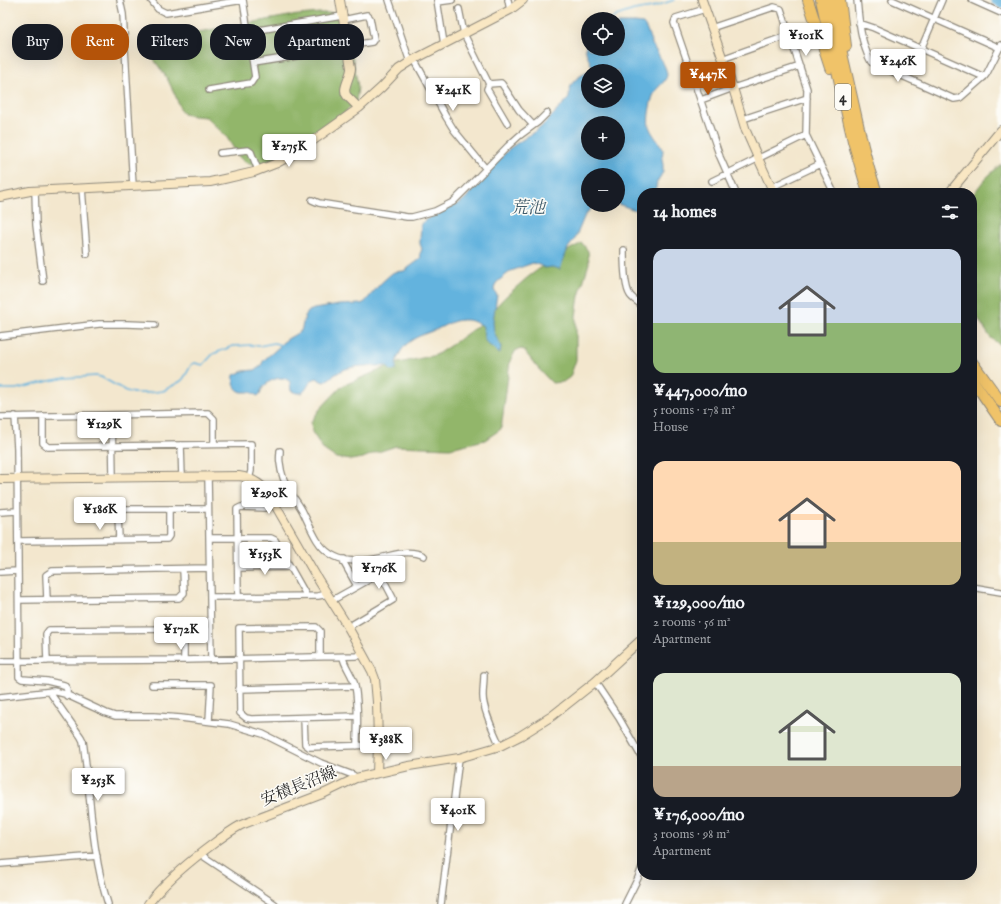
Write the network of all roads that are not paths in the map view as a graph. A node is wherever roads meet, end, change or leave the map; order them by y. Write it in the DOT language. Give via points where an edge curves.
graph roads {
  1 [pos="120,0"];
  2 [pos="151,0"];
  3 [pos="243,0"];
  4 [pos="340,0"];
  5 [pos="389,0"];
  6 [pos="452,0"];
  7 [pos="508,0"];
  8 [pos="523,0"];
  9 [pos="702,0"];
  10 [pos="808,0"];
  11 [pos="821,0"];
  12 [pos="830,0"];
  13 [pos="840,0"];
  14 [pos="858,0"];
  15 [pos="892,0"];
  16 [pos="942,0"];
  17 [pos="972,0"];
  18 [pos="438,1"];
  19 [pos="705,9"];
  20 [pos="459,10"];
  21 [pos="510,10"];
  22 [pos="1001,13"];
  23 [pos="343,18"];
  24 [pos="934,18"];
  25 [pos="859,23"];
  26 [pos="247,24"];
  27 [pos="344,24"];
  28 [pos="711,28"];
  29 [pos="266,29"];
  30 [pos="464,34"];
  31 [pos="789,35"];
  32 [pos="364,44"];
  33 [pos="444,44"];
  34 [pos="1000,46"];
  35 [pos="921,49"];
  36 [pos="274,59"];
  37 [pos="722,59"];
  38 [pos="253,60"];
  39 [pos="350,60"];
  40 [pos="412,60"];
  41 [pos="253,63"];
  42 [pos="800,66"];
  43 [pos="984,77"];
  44 [pos="489,84"];
  45 [pos="733,88"];
  46 [pos="208,90"];
  47 [pos="807,98"];
  48 [pos="700,100"];
  49 [pos="359,108"];
  50 [pos="547,113"];
  51 [pos="743,119"];
  52 [pos="507,123"];
  53 [pos="849,123"];
  54 [pos="534,125"];
  55 [pos="859,130"];
  56 [pos="1001,130"];
  57 [pos="806,135"];
  58 [pos="220,153"];
  59 [pos="758,158"];
  60 [pos="820,164"];
  61 [pos="486,169"];
  62 [pos="258,170"];
  63 [pos="728,174"];
  64 [pos="712,181"];
  65 [pos="133,186"];
  66 [pos="82,188"];
  67 [pos="734,188"];
  68 [pos="772,188"];
  69 [pos="777,188"];
  70 [pos="832,188"];
  71 [pos="867,188"];
  72 [pos="875,188"];
  73 [pos="953,188"];
  74 [pos="35,190"];
  75 [pos="0,197"];
  76 [pos="312,200"];
  77 [pos="624,250"];
  78 [pos="87,254"];
  79 [pos="43,280"];
  80 [pos="637,302"];
  81 [pos="155,325"];
  82 [pos="0,336"];
  83 [pos="977,369"];
  84 [pos="977,386"];
  85 [pos="1001,402"];
  86 [pos="112,415"];
  87 [pos="15,416"];
  88 [pos="44,416"];
  89 [pos="0,417"];
  90 [pos="1001,421"];
  91 [pos="214,444"];
  92 [pos="181,445"];
  93 [pos="113,446"];
  94 [pos="280,451"];
  95 [pos="208,476"];
  96 [pos="113,477"];
  97 [pos="182,477"];
  98 [pos="17,478"];
  99 [pos="0,479"];
  100 [pos="250,479"];
  101 [pos="274,504"];
  102 [pos="169,509"];
  103 [pos="208,509"];
  104 [pos="17,511"];
  105 [pos="0,512"];
  106 [pos="84,512"];
  107 [pos="120,512"];
  108 [pos="209,538"];
  109 [pos="238,538"];
  110 [pos="118,539"];
  111 [pos="18,541"];
  112 [pos="424,556"];
  113 [pos="344,559"];
  114 [pos="290,567"];
  115 [pos="209,568"];
  116 [pos="238,568"];
  117 [pos="184,569"];
  118 [pos="0,572"];
  119 [pos="17,572"];
  120 [pos="356,586"];
  121 [pos="977,588"];
  122 [pos="1001,592"];
  123 [pos="306,596"];
  124 [pos="210,597"];
  125 [pos="238,597"];
  126 [pos="329,598"];
  127 [pos="19,600"];
  128 [pos="47,600"];
  129 [pos="348,627"];
  130 [pos="637,644"];
  131 [pos="364,655"];
  132 [pos="320,657"];
  133 [pos="343,657"];
  134 [pos="211,659"];
  135 [pos="239,659"];
  136 [pos="184,660"];
  137 [pos="0,661"];
  138 [pos="19,661"];
  139 [pos="47,661"];
  140 [pos="484,675"];
  141 [pos="595,682"];
  142 [pos="152,685"];
  143 [pos="355,686"];
  144 [pos="239,689"];
  145 [pos="50,691"];
  146 [pos="67,696"];
  147 [pos="0,697"];
  148 [pos="357,716"];
  149 [pos="304,718"];
  150 [pos="210,722"];
  151 [pos="378,745"];
  152 [pos="357,746"];
  153 [pos="500,746"];
  154 [pos="637,749"];
  155 [pos="459,758"];
  156 [pos="377,773"];
  157 [pos="356,778"];
  158 [pos="200,854"];
  159 [pos="97,856"];
  160 [pos="0,864"];
  161 [pos="637,880"];
  162 [pos="108,904"];
  163 [pos="148,904"];
  164 [pos="275,904"];
  165 [pos="441,904"];
  166 [pos="625,904"];
  1 -- 65 [label="street" via="123,14"];
  2 -- 3 [label="street" via="158,9 166,13"];
  3 -- 26 [label="street"];
  4 -- 23 [label="street"];
  5 -- 40 [label="street"];
  6 -- 18 [label="street"];
  7 -- 21 [label="street"];
  8 -- 21 [label="street"];
  9 -- 19 [label="street"];
  10 -- 53 [label="highway" via="842,110"];
  11 -- 53 [label="highway, 4"];
  12 -- 55 [label="highway, 4"];
  13 -- 55 [label="highway" via="849,65 858,105"];
  14 -- 25 [label="street"];
  15 -- 24 [label="street"];
  16 -- 24 [label="street"];
  17 -- 22 [label="street"];
  18 -- 33 [label="street"];
  19 -- 28 [label="street"];
  19 -- 48 [label="street" via="676,18 674,23"];
  20 -- 30 [label="street"];
  21 -- 30 [label="street"];
  23 -- 27 [label="street"];
  23 -- 29 [label="street"];
  23 -- 32 [label="street" via="370,18 374,40"];
  24 -- 34 [label="street"];
  24 -- 35 [label="street"];
  25 -- 35 [label="street"];
  25 -- 43 [label="street" via="866,53 873,64 954,99 960,98"];
  28 -- 31 [label="street" via="776,7 781,9"];
  28 -- 37 [label="street"];
  30 -- 33 [label="street"];
  30 -- 44 [label="street"];
  31 -- 37 [label="street"];
  31 -- 42 [label="street"];
  33 -- 40 [label="street"];
  34 -- 43 [label="street"];
  35 -- 43 [label="street"];
  36 -- 41 [label="street"];
  37 -- 45 [label="street"];
  38 -- 41 [label="street"];
  39 -- 49 [label="street" via="351,72 345,92"];
  40 -- 49 [label="street" via="399,69"];
  40 -- 61 [label="street" via="454,130"];
  41 -- 46 [label="street" via="255,77 252,82"];
  42 -- 45 [label="street"];
  42 -- 47 [label="street" via="807,86"];
  44 -- 52 [label="street" via="487,89"];
  44 -- 54 [label="street" via="501,83 519,110"];
  45 -- 48 [label="street"];
  45 -- 51 [label="street"];
  47 -- 51 [label="street"];
  47 -- 57 [label="street"];
  48 -- 63 [label="street"];
  49 -- 62 [label="street" via="297,152"];
  50 -- 54 [label="street"];
  51 -- 59 [label="street"];
  53 -- 71 [label="highway, 4"];
  54 -- 61 [label="street" via="508,146"];
  55 -- 72 [label="highway, 4"];
  56 -- 73 [label="street"];
  57 -- 59 [label="street"];
  57 -- 60 [label="street"];
  58 -- 62 [label="street" via="248,150"];
  59 -- 63 [label="street"];
  59 -- 68 [label="street"];
  60 -- 69 [label="street"];
  60 -- 70 [label="street"];
  61 -- 76 [label="street" via="453,202 435,211 412,217"];
  62 -- 65 [label="street" via="210,182"];
  63 -- 64 [label="street"];
  63 -- 67 [label="street"];
  65 -- 66 [label="street"];
  66 -- 74 [label="street"];
  66 -- 78 [label="street"];
  74 -- 75 [label="street"];
  74 -- 79 [label="street" via="36,225"];
  77 -- 80 [label="street" via="628,290"];
  81 -- 82 [label="street" via="98,324"];
  83 -- 85 [label="highway"];
  84 -- 90 [label="highway"];
  86 -- 88 [label="street"];
  86 -- 91 [label="street" via="208,413 214,419"];
  86 -- 93 [label="street"];
  87 -- 88 [label="street"];
  87 -- 89 [label="street"];
  87 -- 98 [label="street"];
  88 -- 93 [label="street" via="43,443 48,447"];
  91 -- 92 [label="street"];
  91 -- 100 [label="street" via="251,444"];
  92 -- 93 [label="street"];
  92 -- 97 [label="street"];
  93 -- 96 [label="street"];
  94 -- 113 [label="street" via="280,463 289,490 317,540 331,554"];
  95 -- 97 [label="street"];
  95 -- 100 [label="street" via="242,476"];
  95 -- 103 [label="street"];
  96 -- 97 [label="street"];
  96 -- 98 [label="street"];
  98 -- 99 [label="street"];
  98 -- 104 [label="street"];
  100 -- 101 [label="street" via="267,491"];
  101 -- 109 [label="street" via="264,508 237,509"];
  101 -- 126 [label="street"];
  102 -- 103 [label="street"];
  102 -- 107 [label="street"];
  102 -- 110 [label="street" via="167,539"];
  103 -- 108 [label="street"];
  104 -- 105 [label="street"];
  104 -- 111 [label="street"];
  106 -- 107 [label="street"];
  107 -- 110 [label="street"];
  108 -- 109 [label="street"];
  108 -- 115 [label="street"];
  109 -- 114 [label="street" via="275,540"];
  109 -- 116 [label="street"];
  110 -- 111 [label="street"];
  111 -- 119 [label="street"];
  112 -- 113 [label="street" via="408,552 368,561"];
  113 -- 120 [label="street"];
  114 -- 116 [label="street"];
  114 -- 123 [label="street"];
  115 -- 117 [label="street"];
  115 -- 124 [label="street"];
  116 -- 125 [label="street"];
  117 -- 128 [label="street" via="184,594 179,598"];
  117 -- 128 [label="street" via="52,571 46,576"];
  118 -- 119 [label="street"];
  119 -- 127 [label="street"];
  120 -- 126 [label="street"];
  120 -- 129 [label="street" via="376,576 382,577 393,600"];
  121 -- 122 [label="street"];
  123 -- 125 [label="street"];
  123 -- 126 [label="street"];
  124 -- 125 [label="street"];
  124 -- 134 [label="street"];
  126 -- 129 [label="street"];
  127 -- 128 [label="street"];
  127 -- 138 [label="street"];
  129 -- 131 [label="street"];
  130 -- 141 [label="street, 安積長沼線"];
  131 -- 133 [label="street"];
  131 -- 151 [label="street" via="375,679"];
  132 -- 133 [label="street"];
  132 -- 135 [label="street"];
  132 -- 135 [label="street" via="320,631 316,627 242,627 239,628"];
  133 -- 143 [label="street"];
  134 -- 135 [label="street"];
  134 -- 136 [label="street"];
  135 -- 144 [label="street"];
  136 -- 139 [label="street"];
  136 -- 139 [label="street" via="184,634 180,629 49,630 46,634"];
  137 -- 138 [label="street"];
  138 -- 139 [label="street"];
  138 -- 146 [label="street" via="19,677 22,680 63,684 66,686"];
  140 -- 153 [label="street" via="482,695"];
  141 -- 153 [label="street, 安積長沼線" via="552,716"];
  141 -- 154 [label="street"];
  142 -- 150 [label="street" via="211,685"];
  143 -- 144 [label="street"];
  143 -- 148 [label="street"];
  144 -- 149 [label="street" via="240,713 246,718"];
  145 -- 146 [label="street"];
  145 -- 147 [label="street"];
  145 -- 159 [label="street" via="83,741"];
  146 -- 150 [label="street" via="115,716 160,716"];
  148 -- 149 [label="street"];
  148 -- 152 [label="street"];
  149 -- 152 [label="street" via="305,744 309,747"];
  150 -- 157 [label="street" via="229,724 263,734"];
  151 -- 152 [label="street"];
  151 -- 156 [label="street"];
  153 -- 155 [label="street, 安積長沼線"];
  155 -- 156 [label="street, 安積長沼線"];
  155 -- 165 [label="street"];
  156 -- 157 [label="street, 安積長沼線"];
  157 -- 158 [label="street, 安積長沼線" via="236,828"];
  158 -- 163 [label="street, 安積長沼線" via="159,890"];
  158 -- 164 [label="street"];
  159 -- 160 [label="street"];
  159 -- 162 [label="street"];
  161 -- 166 [label="street"];
}
